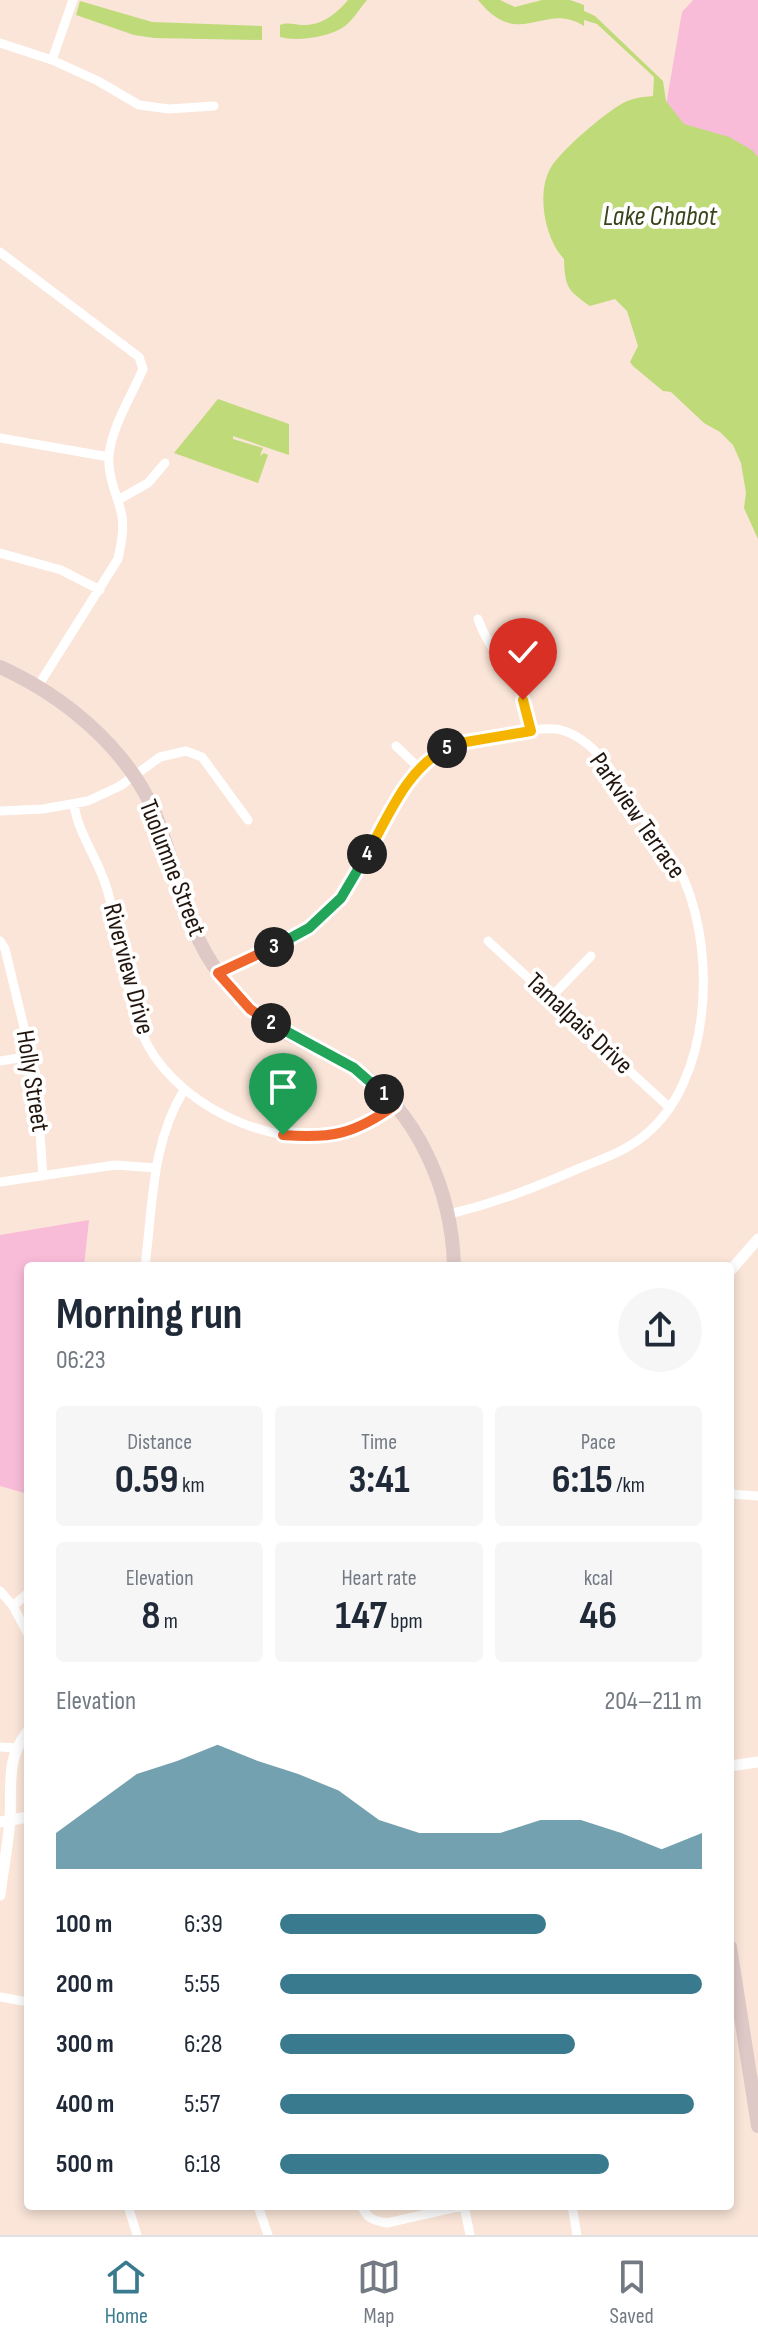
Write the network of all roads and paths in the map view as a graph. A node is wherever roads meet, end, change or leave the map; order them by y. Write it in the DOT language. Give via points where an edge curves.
graph roads {
  1 [pos="73,0"];
  2 [pos="0,43"];
  3 [pos="52,60"];
  4 [pos="214,106"];
  5 [pos="0,252"];
  6 [pos="0,438"];
  7 [pos="109,457"];
  8 [pos="165,463"];
  9 [pos="118,500"];
  10 [pos="0,553"];
  11 [pos="100,590"];
  12 [pos="478,619"];
  13 [pos="0,667"];
  14 [pos="38,686"];
  15 [pos="531,731"];
  16 [pos="396,746"];
  17 [pos="419,768"];
  18 [pos="134,777"];
  19 [pos="74,805"];
  20 [pos="0,811"];
  21 [pos="248,820"];
  22 [pos="0,941"];
  23 [pos="488,941"];
  24 [pos="591,956"];
  25 [pos="218,973"];
  26 [pos="551,997"];
  27 [pos="31,1056"];
  28 [pos="0,1061"];
  29 [pos="184,1090"];
  30 [pos="395,1105"];
  31 [pos="670,1108"];
  32 [pos="156,1168"];
  33 [pos="43,1176"];
  34 [pos="0,1182"];
  35 [pos="449,1214"];
  36 [pos="758,1239"];
  37 [pos="145,1262"];
  38 [pos="454,1262"];
  39 [pos="734,1266"];
  40 [pos="734,1494"];
  41 [pos="758,1496"];
  42 [pos="0,1591"];
  43 [pos="24,1596"];
  44 [pos="13,1606"];
  45 [pos="24,1627"];
  46 [pos="24,1737"];
  47 [pos="0,1747"];
  48 [pos="16,1748"];
  49 [pos="758,1762"];
  50 [pos="734,1765"];
  51 [pos="5,1821"];
  52 [pos="0,1895"];
  53 [pos="734,1973"];
  54 [pos="0,1997"];
  55 [pos="24,2001"];
  56 [pos="758,2126"];
  57 [pos="129,2210"];
  58 [pos="259,2210"];
  59 [pos="364,2210"];
  60 [pos="445,2210"];
  61 [pos="464,2210"];
  62 [pos="573,2210"];
  63 [pos="137,2235"];
  64 [pos="268,2235"];
  65 [pos="470,2235"];
  66 [pos="577,2235"];
  1 -- 3 [label="street"];
  2 -- 3 [label="street"];
  3 -- 4 [label="street" via="139,105"];
  5 -- 7 [label="street" via="143,364"];
  6 -- 7 [label="street"];
  7 -- 9 [label="street"];
  8 -- 9 [label="street" via="148,483"];
  9 -- 11 [label="street" via="122,544"];
  10 -- 11 [label="street" via="61,570"];
  11 -- 14 [label="street"];
  12 -- 15 [label="street" via="518,690"];
  13 -- 14 [label="main road, Tuolumne Street"];
  14 -- 18 [label="main road, Tuolumne Street" via="90,726"];
  15 -- 17 [label="street, Parkview Terrace" via="460,743"];
  15 -- 31 [label="street, Parkview Terrace" via="559,729 605,762 684,880 699,931 702,1013 697,1050"];
  16 -- 17 [label="street"];
  17 -- 25 [label="street, Parkview Terrace" via="341,898 309,928"];
  18 -- 19 [label="street"];
  18 -- 21 [label="street" via="160,757 186,751 202,757"];
  18 -- 25 [label="main road, Tuolumne Street" via="152,808 191,922"];
  19 -- 20 [label="street"];
  19 -- 29 [label="street, Riverview Drive" via="106,884 141,1032"];
  22 -- 27 [label="street, Holly Street"];
  23 -- 26 [label="street, Tamalpais Drive"];
  24 -- 26 [label="street"];
  25 -- 30 [label="main road, Tuolumne Street" via="250,1009 354,1068"];
  26 -- 31 [label="street, Tamalpais Drive"];
  27 -- 28 [label="street"];
  27 -- 33 [label="street, Holly Street" via="39,1093"];
  29 -- 30 [label="street, Riverview Drive" via="248,1126 304,1137 349,1133"];
  29 -- 32 [label="street" via="165,1126"];
  30 -- 35 [label="main road, Tuolumne Street" via="434,1169"];
  31 -- 35 [label="street, Parkview Terrace" via="629,1146 510,1198"];
  32 -- 33 [label="street" via="115,1165"];
  32 -- 37 [label="street"];
  33 -- 34 [label="street"];
  35 -- 38 [label="main road, Tuolumne Street"];
  36 -- 39 [label="street"];
  40 -- 41 [label="street"];
  42 -- 44 [label="street"];
  43 -- 44 [label="street"];
  44 -- 45 [label="street"];
  46 -- 48 [label="street"];
  47 -- 48 [label="street"];
  48 -- 51 [label="street"];
  49 -- 50 [label="street"];
  51 -- 52 [label="street"];
  53 -- 56 [label="main road"];
  54 -- 55 [label="street"];
  57 -- 63 [label="street"];
  58 -- 64 [label="street"];
  59 -- 60 [label="street" via="374,2221 387,2223"];
  61 -- 65 [label="street"];
  62 -- 66 [label="street"];
}
